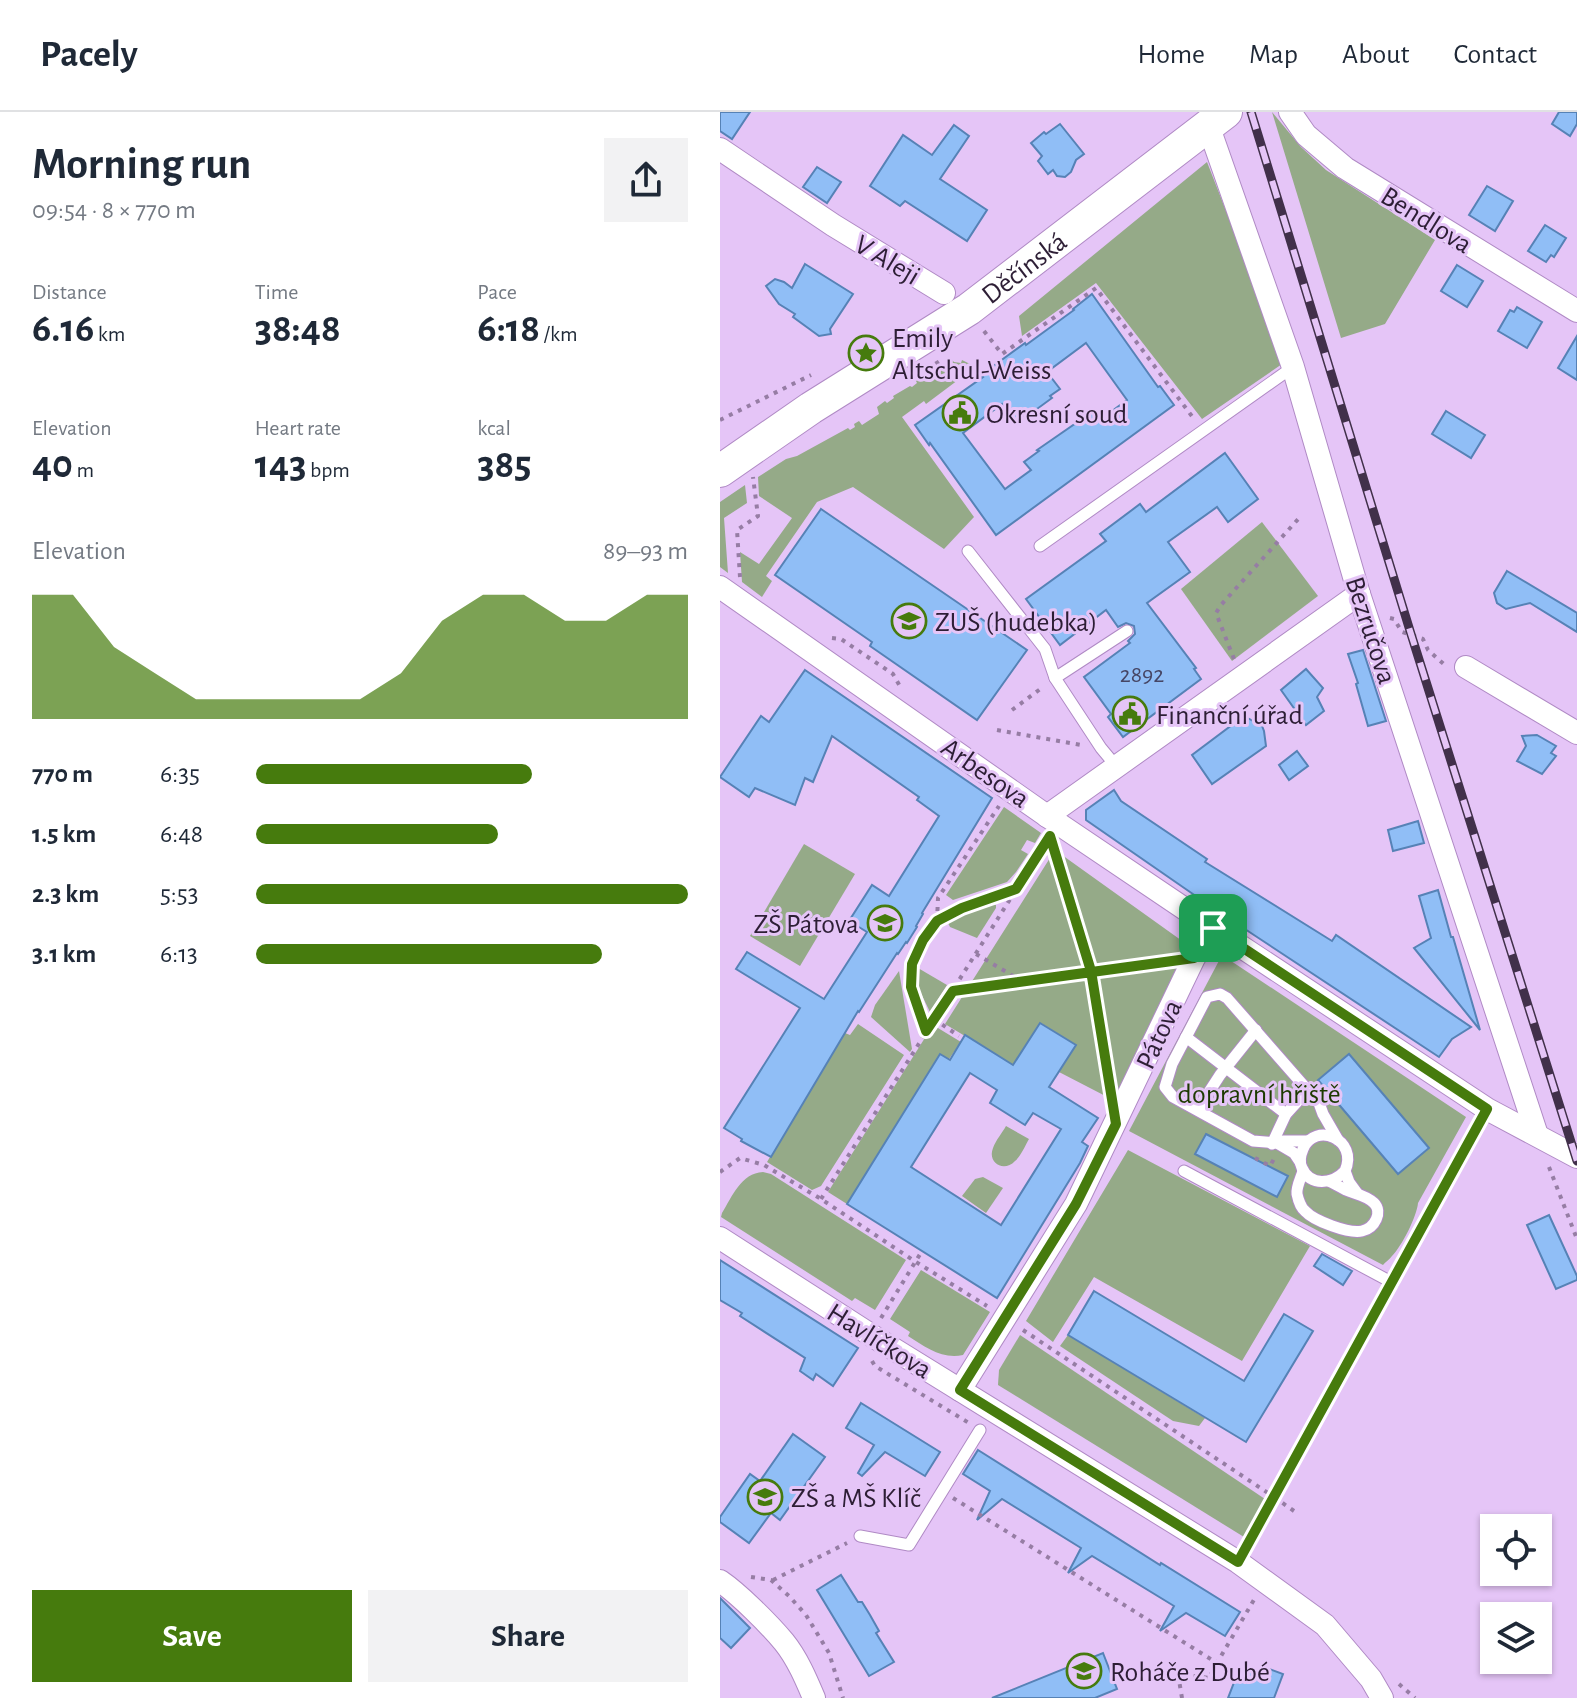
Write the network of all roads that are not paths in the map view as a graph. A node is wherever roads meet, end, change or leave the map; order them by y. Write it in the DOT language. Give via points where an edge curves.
graph roads {
  1 [pos="1290,112"];
  2 [pos="1217,119"];
  3 [pos="720,149"];
  4 [pos="944,293"];
  5 [pos="1577,311"];
  6 [pos="1293,367"];
  7 [pos="811,408"];
  8 [pos="720,444"];
  9 [pos="720,471"];
  10 [pos="1040,546"];
  11 [pos="968,551"];
  12 [pos="730,587"];
  13 [pos="1362,603"];
  14 [pos="1127,631"];
  15 [pos="1466,667"];
  16 [pos="1055,678"];
  17 [pos="1577,733"];
  18 [pos="1116,766"];
  19 [pos="1047,816"];
  20 [pos="1213,928"];
  21 [pos="1256,1030"];
  22 [pos="1186,1037"];
  23 [pos="1226,1067"];
  24 [pos="1307,1091"];
  25 [pos="1198,1109"];
  26 [pos="1487,1109"];
  27 [pos="1286,1114"];
  28 [pos="1323,1114"];
  29 [pos="1537,1135"];
  30 [pos="1313,1138"];
  31 [pos="1338,1140"];
  32 [pos="1274,1144"];
  33 [pos="1577,1157"];
  34 [pos="1302,1166"];
  35 [pos="1184,1171"];
  36 [pos="1345,1171"];
  37 [pos="1324,1181"];
  38 [pos="1357,1193"];
  39 [pos="1300,1202"];
  40 [pos="720,1238"];
  41 [pos="1393,1283"];
  42 [pos="1356,1349"];
  43 [pos="960,1390"];
  44 [pos="980,1430"];
  45 [pos="860,1536"];
  46 [pos="730,1578"];
  47 [pos="814,1698"];
  48 [pos="1382,1698"];
  1 -- 5 [label="street, Bendlova" via="1306,135 1345,168"];
  2 -- 6 [label="street, Bezručova"];
  2 -- 7 [label="main road, Děčínská" via="969,309"];
  3 -- 4 [label="street, V Aleji"];
  6 -- 10 [label="lane"];
  6 -- 13 [label="street, Bezručova"];
  7 -- 8 [label="main road, Děčínská"];
  7 -- 9 [label="main road, Děčínská"];
  11 -- 16 [label="lane" via="1045,649"];
  12 -- 19 [label="street, Arbesova"];
  13 -- 18 [label="street"];
  13 -- 29 [label="street, Bezručova"];
  14 -- 16 [label="lane"];
  15 -- 17 [label="street"];
  16 -- 18 [label="lane"];
  18 -- 19 [label="street"];
  19 -- 20 [label="street, Arbesova"];
  20 -- 26 [label="street, Arbesova"];
  20 -- 43 [label="street, Pátova" via="1076,1204"];
  21 -- 22 [label="lane" via="1220,994 1207,997"];
  21 -- 23 [label="lane"];
  21 -- 24 [label="lane"];
  22 -- 23 [label="lane"];
  22 -- 25 [label="lane" via="1165,1087"];
  23 -- 25 [label="lane"];
  23 -- 27 [label="lane"];
  24 -- 27 [label="lane"];
  24 -- 28 [label="lane"];
  25 -- 32 [label="lane" via="1253,1141"];
  26 -- 29 [label="street, Arbesova"];
  26 -- 41 [label="lane"];
  27 -- 32 [label="lane"];
  28 -- 30 [label="lane"];
  28 -- 31 [label="lane"];
  29 -- 33 [label="street, Arbesova"];
  30 -- 31 [label="lane"];
  30 -- 32 [label="lane"];
  30 -- 34 [label="lane" via="1301,1152"];
  31 -- 36 [label="lane" via="1349,1157"];
  32 -- 34 [label="lane" via="1294,1153"];
  34 -- 37 [label="lane" via="1307,1176"];
  34 -- 39 [label="lane" via="1296,1193"];
  35 -- 41 [label="lane"];
  36 -- 37 [label="lane"];
  36 -- 38 [label="lane"];
  37 -- 38 [label="lane"];
  37 -- 39 [label="lane" via="1307,1189"];
  38 -- 39 [label="lane" via="1378,1209 1375,1222 1363,1231 1315,1218"];
  40 -- 43 [label="street, Havlíčkova"];
  41 -- 42 [label="lane"];
  43 -- 48 [label="street, Havlíčkova" via="1238,1562 1325,1625"];
  44 -- 45 [label="lane" via="909,1545"];
  46 -- 47 [label="street" via="731,1588 785,1643"];
}
